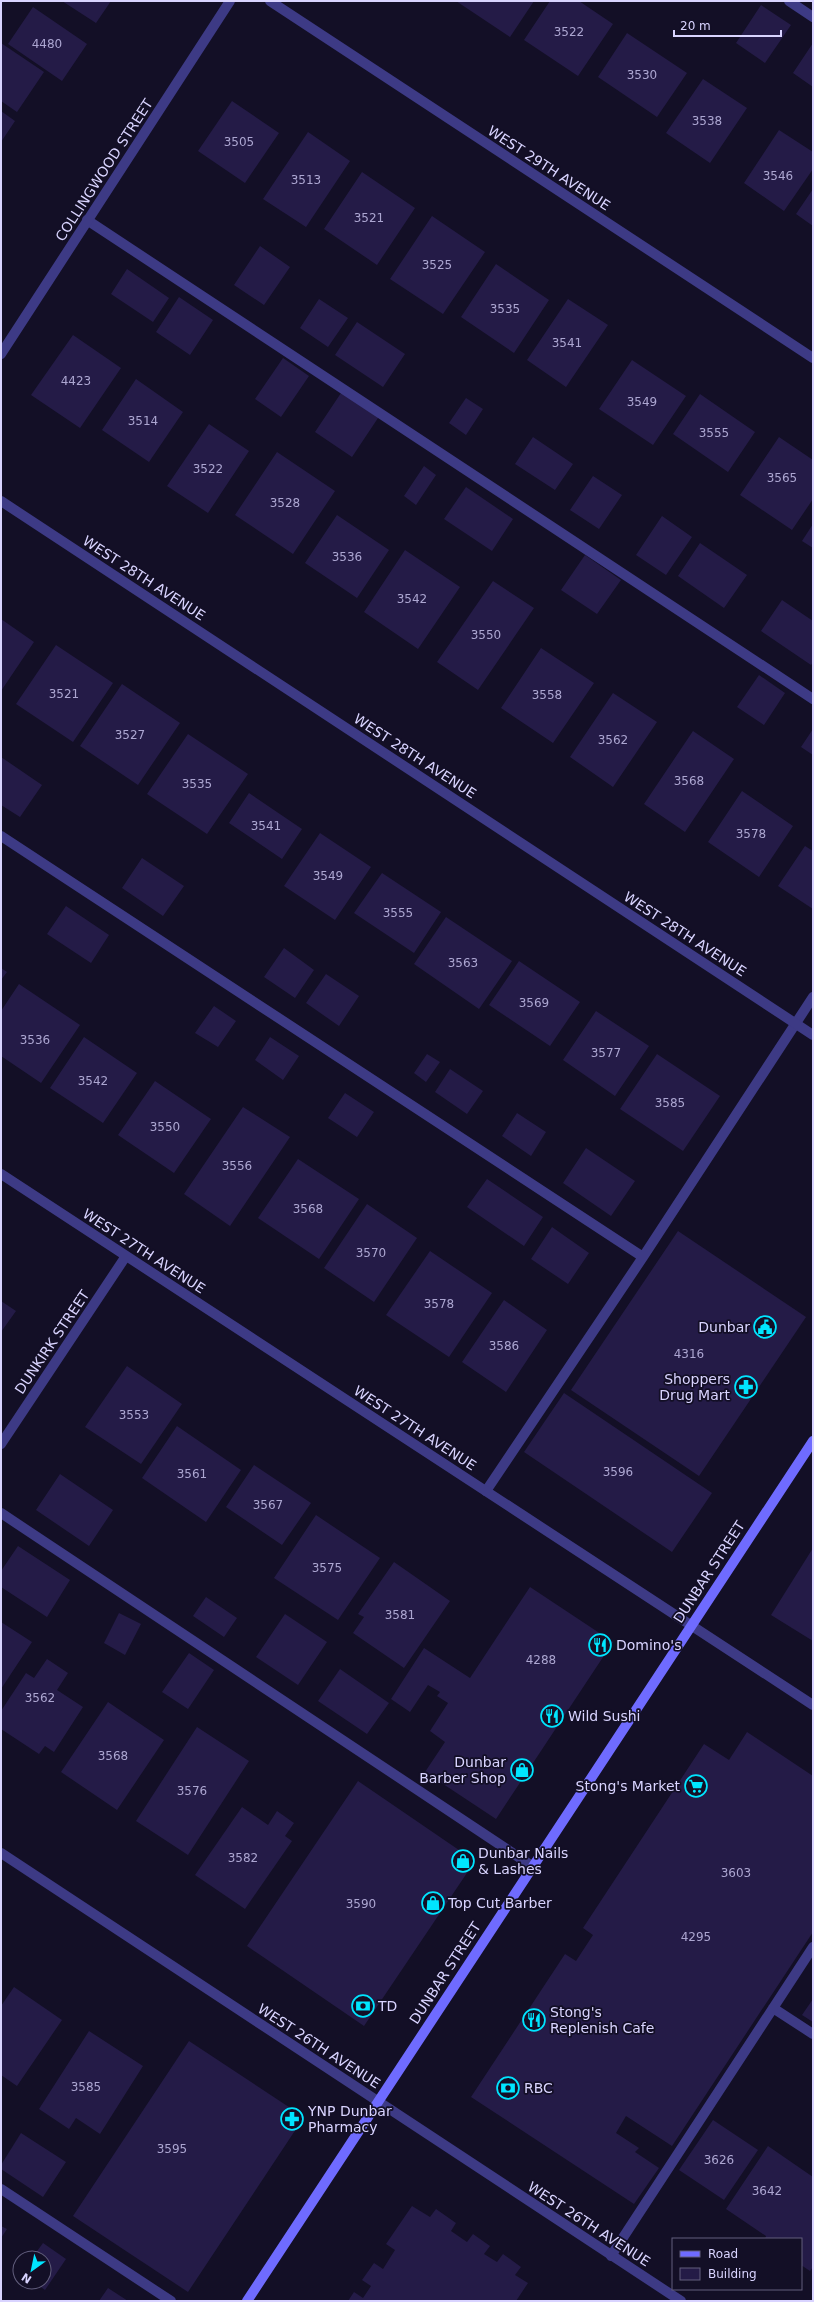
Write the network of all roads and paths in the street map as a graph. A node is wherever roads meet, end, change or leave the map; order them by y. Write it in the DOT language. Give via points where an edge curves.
graph roads {
  1 [pos="230,1"];
  2 [pos="270,1"];
  3 [pos="789,1"];
  4 [pos="813,17"];
  5 [pos="87,220"];
  6 [pos="1,354"];
  7 [pos="813,358"];
  8 [pos="1,501"];
  9 [pos="813,699"];
  10 [pos="1,836"];
  11 [pos="813,997"];
  12 [pos="796,1024"];
  13 [pos="813,1035"];
  14 [pos="1,1174"];
  15 [pos="126,1256"];
  16 [pos="643,1257"];
  17 [pos="813,1441"];
  18 [pos="1,1444"];
  19 [pos="486,1491"];
  20 [pos="1,1513"];
  21 [pos="691,1626"];
  22 [pos="813,1705"];
  23 [pos="1,1853"];
  24 [pos="532,1866"];
  25 [pos="813,1947"];
  26 [pos="773,2008"];
  27 [pos="813,2034"];
  28 [pos="378,2102"];
  29 [pos="1,2189"];
  30 [pos="611,2256"];
  31 [pos="171,2301"];
  32 [pos="247,2301"];
  33 [pos="681,2301"];
  1 -- 5 [label="street, COLLINGWOOD STREET"];
  2 -- 7 [label="street, WEST 29TH AVENUE"];
  3 -- 4 [label="street"];
  5 -- 6 [label="street, COLLINGWOOD STREET"];
  5 -- 9 [label="street"];
  8 -- 12 [label="street, WEST 28TH AVENUE"];
  10 -- 16 [label="street"];
  11 -- 12 [label="street"];
  12 -- 13 [label="street, WEST 28TH AVENUE"];
  12 -- 16 [label="street"];
  14 -- 15 [label="street, WEST 27TH AVENUE"];
  15 -- 18 [label="street, DUNKIRK STREET"];
  15 -- 19 [label="street, WEST 27TH AVENUE"];
  16 -- 19 [label="street"];
  17 -- 21 [label="main road, DUNBAR STREET"];
  19 -- 21 [label="street, WEST 27TH AVENUE"];
  20 -- 24 [label="street"];
  21 -- 22 [label="street, WEST 27TH AVENUE"];
  21 -- 24 [label="main road, DUNBAR STREET"];
  23 -- 28 [label="street, WEST 26TH AVENUE"];
  24 -- 28 [label="main road, DUNBAR STREET"];
  25 -- 26 [label="street"];
  26 -- 27 [label="street"];
  26 -- 30 [label="street"];
  28 -- 30 [label="street, WEST 26TH AVENUE"];
  28 -- 32 [label="main road, DUNBAR STREET"];
  29 -- 31 [label="street"];
  30 -- 33 [label="street, WEST 26TH AVENUE"];
}
